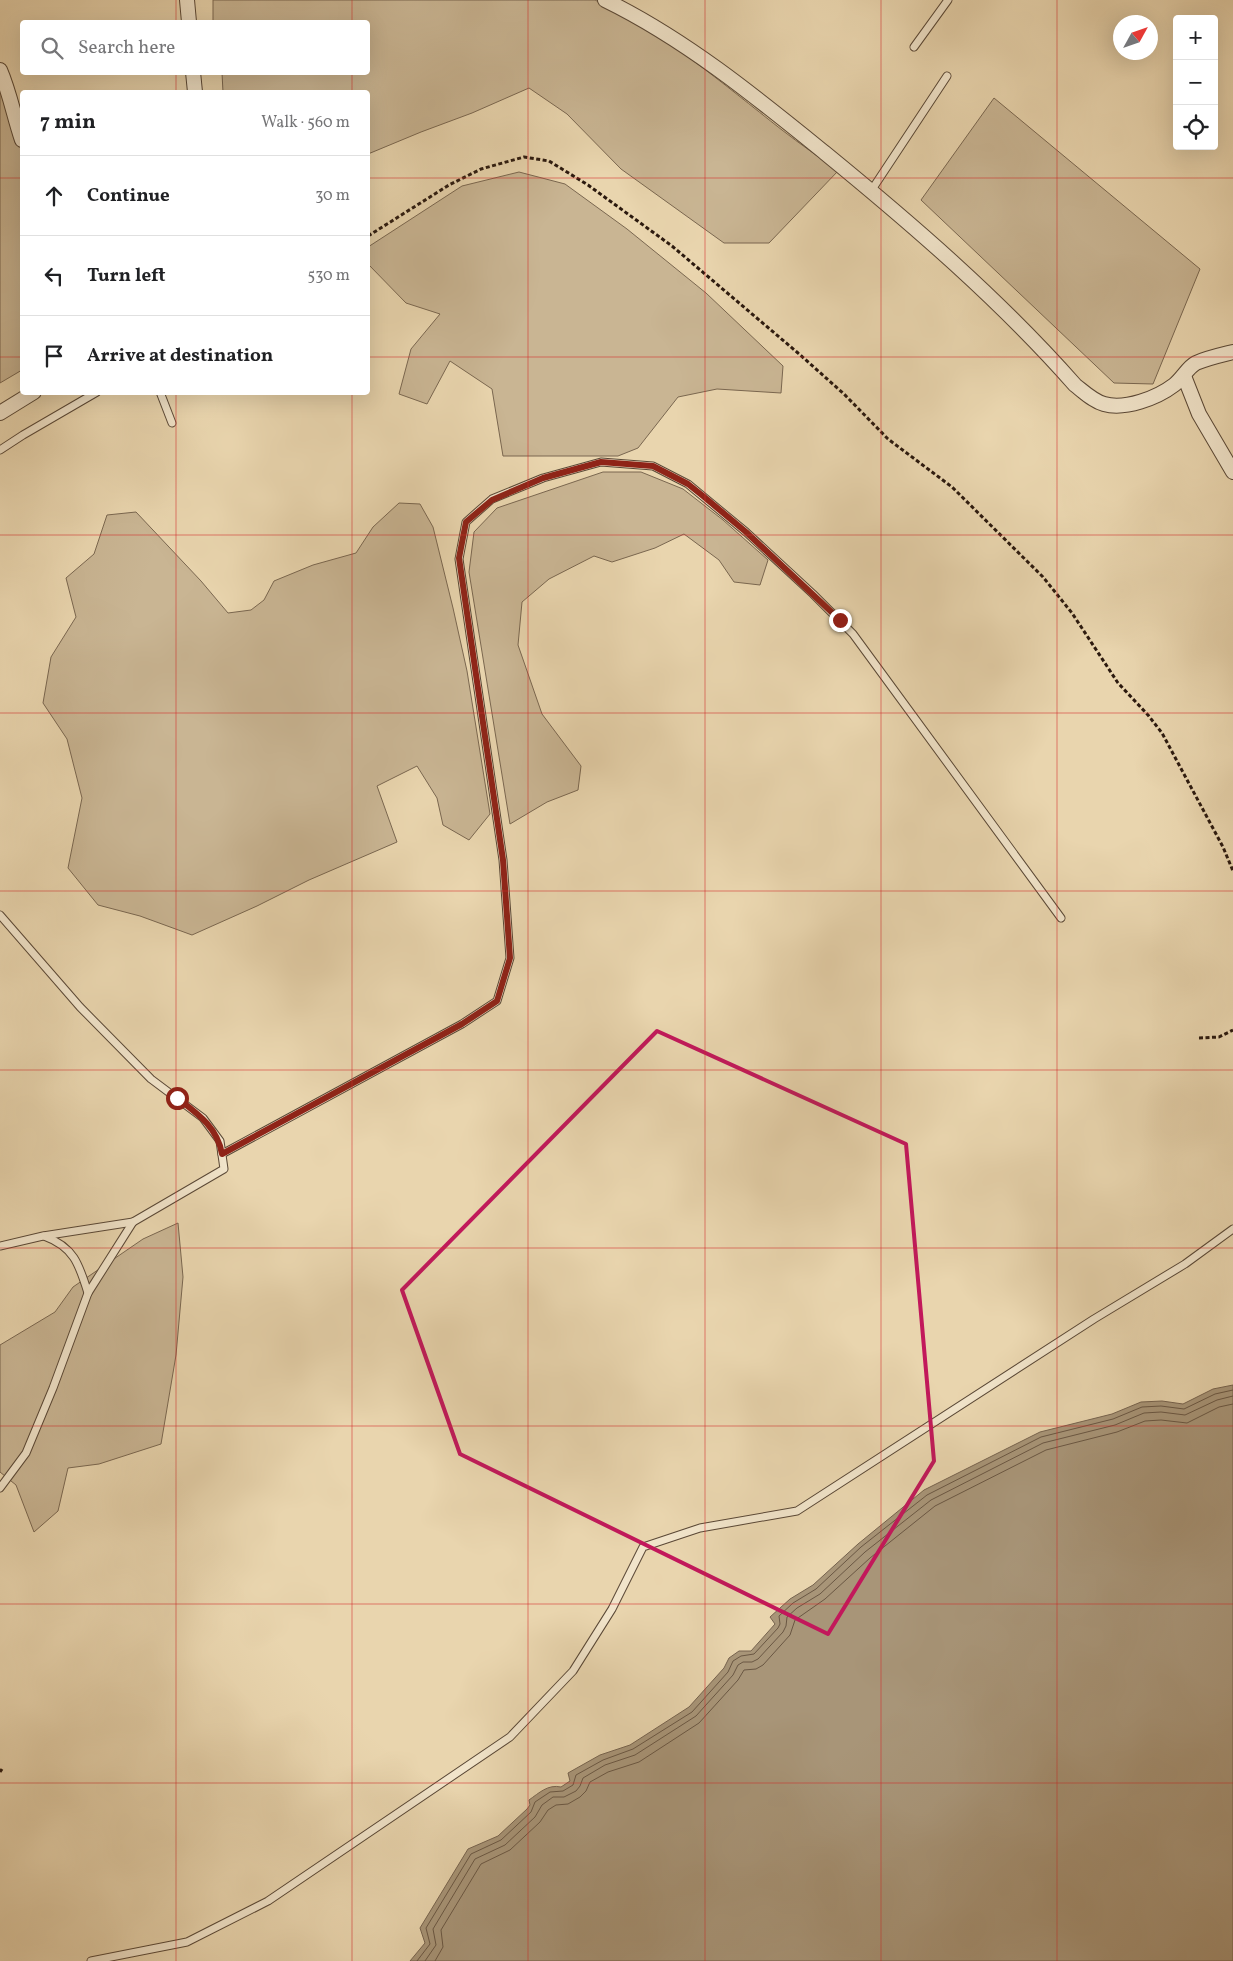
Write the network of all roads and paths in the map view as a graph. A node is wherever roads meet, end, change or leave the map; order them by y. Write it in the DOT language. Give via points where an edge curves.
graph roads {
  1 [pos="187,0"];
  2 [pos="604,0"];
  3 [pos="948,0"];
  4 [pos="189,20"];
  5 [pos="914,47"];
  6 [pos="0,70"];
  7 [pos="192,75"];
  8 [pos="947,76"];
  9 [pos="194,90"];
  10 [pos="20,134"];
  11 [pos="871,190"];
  12 [pos="370,235"];
  13 [pos="1233,352"];
  14 [pos="1184,376"];
  15 [pos="29,395"];
  16 [pos="92,395"];
  17 [pos="161,395"];
  18 [pos="0,413"];
  19 [pos="172,423"];
  20 [pos="0,450"];
  21 [pos="1233,472"];
  22 [pos="1233,871"];
  23 [pos="0,915"];
  24 [pos="1061,918"];
  25 [pos="1233,1030"];
  26 [pos="1199,1038"];
  27 [pos="222,1154"];
  28 [pos="133,1222"];
  29 [pos="1233,1229"];
  30 [pos="43,1236"];
  31 [pos="0,1246"];
  32 [pos="88,1293"];
  33 [pos="0,1488"];
  34 [pos="91,1961"];
  1 -- 4 [label="street"];
  2 -- 11 [label="street" via="716,68"];
  3 -- 5 [label="lane"];
  6 -- 10 [label="street"];
  7 -- 9 [label="street"];
  8 -- 11 [label="lane"];
  11 -- 14 [label="street" via="985,292 1091,398 1113,406 1136,402 1173,386"];
  12 -- 22 [label="path" via="449,184 481,169 524,157 549,161 664,240 798,353 888,439 952,487 1042,577 1072,614 1118,683 1162,733"];
  13 -- 14 [label="street" via="1194,364"];
  14 -- 21 [label="street" via="1199,414"];
  15 -- 18 [label="street"];
  16 -- 20 [label="lane"];
  17 -- 19 [label="lane"];
  23 -- 27 [label="lane" via="80,1007 152,1079 203,1118 220,1141"];
  24 -- 27 [label="lane" via="853,634 813,594 688,484 653,466 601,462 552,476 492,500 466,522 459,558 503,860 510,958 497,1001 462,1024"];
  25 -- 26 [label="path" via="1219,1037"];
  27 -- 28 [label="lane" via="224,1169"];
  28 -- 30 [label="lane"];
  28 -- 32 [label="lane"];
  29 -- 34 [label="lane" via="1185,1264 797,1511 700,1528 642,1548 612,1610 573,1672 510,1737 268,1901 188,1942"];
  30 -- 31 [label="lane"];
  30 -- 32 [label="lane" via="58,1241 74,1256"];
  32 -- 33 [label="lane" via="26,1453"];
}
